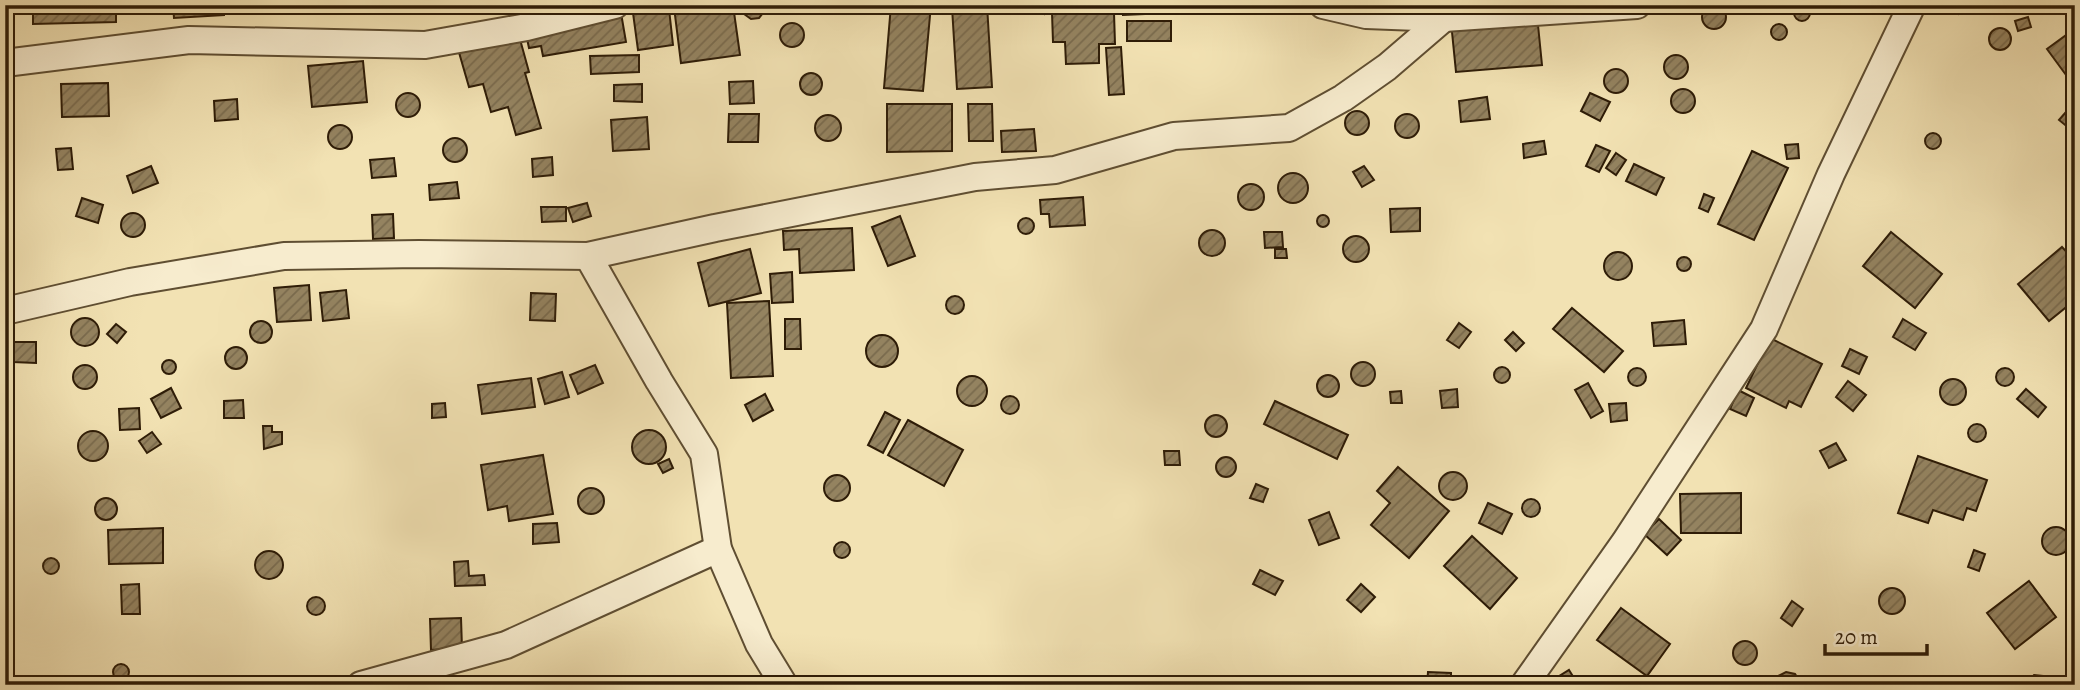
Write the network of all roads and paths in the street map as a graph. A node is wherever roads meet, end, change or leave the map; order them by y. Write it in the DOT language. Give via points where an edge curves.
graph roads {
  1 [pos="615,5"];
  2 [pos="1323,5"];
  3 [pos="1637,5"];
  4 [pos="1912,5"];
  5 [pos="1444,18"];
  6 [pos="5,63"];
  7 [pos="588,256"];
  8 [pos="5,311"];
  9 [pos="718,549"];
  10 [pos="361,685"];
  11 [pos="784,685"];
  12 [pos="1524,685"];
  1 -- 6 [label="street" via="425,45 189,40"];
  2 -- 5 [label="street" via="1366,15"];
  3 -- 5 [label="street"];
  4 -- 12 [label="street" via="1764,329 1625,542"];
  5 -- 7 [label="street" via="1387,67 1289,128 1174,136 1055,170 975,177"];
  7 -- 8 [label="street" via="284,256 130,282"];
  7 -- 9 [label="street" via="704,454"];
  9 -- 10 [label="street" via="506,645"];
  9 -- 11 [label="street" via="759,644"];
}
